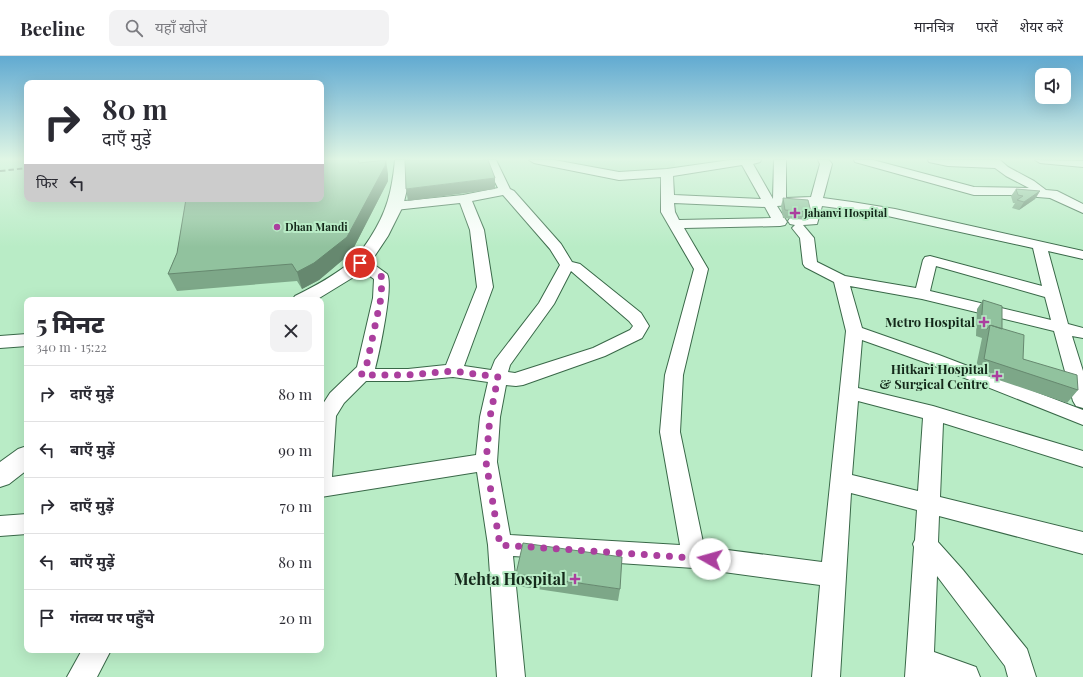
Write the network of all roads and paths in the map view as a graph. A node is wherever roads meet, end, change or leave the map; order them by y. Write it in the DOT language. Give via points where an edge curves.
graph roads {
  1 [pos="399,189"];
  2 [pos="668,189"];
  3 [pos="767,189"];
  4 [pos="777,189"];
  5 [pos="819,189"];
  6 [pos="966,189"];
  7 [pos="1038,189"];
  8 [pos="505,191"];
  9 [pos="1014,191"];
  10 [pos="1048,194"];
  11 [pos="1083,197"];
  12 [pos="668,198"];
  13 [pos="465,199"];
  14 [pos="775,202"];
  15 [pos="816,202"];
  16 [pos="395,206"];
  17 [pos="1083,209"];
  18 [pos="674,224"];
  19 [pos="792,224"];
  20 [pos="1040,245"];
  21 [pos="1083,255"];
  22 [pos="360,263"];
  23 [pos="567,265"];
  24 [pos="841,280"];
  25 [pos="922,294"];
  26 [pos="1052,294"];
  27 [pos="307,297"];
  28 [pos="1061,328"];
  29 [pos="854,331"];
  30 [pos="1083,333"];
  31 [pos="24,340"];
  32 [pos="0,342"];
  33 [pos="453,371"];
  34 [pos="361,375"];
  35 [pos="498,377"];
  36 [pos="849,392"];
  37 [pos="1083,402"];
  38 [pos="933,413"];
  39 [pos="1083,418"];
  40 [pos="324,443"];
  41 [pos="24,457"];
  42 [pos="1083,459"];
  43 [pos="486,462"];
  44 [pos="0,476"];
  45 [pos="841,481"];
  46 [pos="324,486"];
  47 [pos="928,503"];
  48 [pos="24,524"];
  49 [pos="0,526"];
  50 [pos="1083,543"];
  51 [pos="925,544"];
  52 [pos="500,545"];
  53 [pos="694,557"];
  54 [pos="833,575"];
  55 [pos="96,653"];
  56 [pos="919,669"];
  57 [pos="81,677"];
  58 [pos="511,677"];
  59 [pos="826,677"];
  60 [pos="966,677"];
  61 [pos="1022,677"];
  1 -- 16 [label="highway"];
  2 -- 12 [label="street"];
  3 -- 14 [label="street"];
  4 -- 14 [label="street"];
  5 -- 15 [label="street"];
  6 -- 9 [label="street"];
  7 -- 10 [label="street"];
  8 -- 13 [label="street"];
  8 -- 23 [label="street" via="556,247"];
  9 -- 10 [label="street"];
  10 -- 11 [label="street"];
  10 -- 17 [label="street"];
  12 -- 14 [label="street"];
  12 -- 18 [label="street" via="668,212"];
  13 -- 16 [label="street"];
  13 -- 33 [label="street" via="477,230 485,287"];
  14 -- 15 [label="street"];
  14 -- 19 [label="street"];
  15 -- 19 [label="street" via="812,221"];
  15 -- 20 [label="street" via="894,213"];
  16 -- 22 [label="highway" via="376,242"];
  18 -- 19 [label="street"];
  18 -- 53 [label="street" via="701,269 674,375 670,432"];
  19 -- 24 [label="street" via="807,238 810,264"];
  20 -- 21 [label="street"];
  20 -- 26 [label="street"];
  22 -- 27 [label="highway"];
  22 -- 34 [label="street" via="382,277 381,298 366,368"];
  23 -- 35 [label="street" via="546,304 501,364"];
  23 -- 35 [label="street" via="575,266 635,317 641,326 636,334 599,352 516,380"];
  24 -- 25 [label="street"];
  24 -- 29 [label="street"];
  25 -- 26 [label="street" via="930,260"];
  25 -- 28 [label="street"];
  26 -- 28 [label="street"];
  28 -- 30 [label="street"];
  28 -- 37 [label="street"];
  29 -- 36 [label="street"];
  29 -- 39 [label="street"];
  31 -- 32 [label="street"];
  33 -- 34 [label="street" via="408,375"];
  33 -- 35 [label="street"];
  34 -- 40 [label="street" via="337,398 326,415"];
  35 -- 43 [label="street" via="490,417"];
  36 -- 38 [label="street"];
  36 -- 45 [label="street"];
  38 -- 42 [label="street"];
  38 -- 47 [label="street" via="931,487"];
  41 -- 44 [label="highway"];
  43 -- 46 [label="street"];
  43 -- 52 [label="street"];
  45 -- 47 [label="street"];
  45 -- 54 [label="street"];
  47 -- 50 [label="street"];
  47 -- 51 [label="street"];
  48 -- 49 [label="street"];
  51 -- 56 [label="street"];
  51 -- 61 [label="street" via="1017,660"];
  52 -- 53 [label="street"];
  52 -- 58 [label="street"];
  53 -- 54 [label="street"];
  54 -- 59 [label="street"];
  55 -- 57 [label="street"];
  56 -- 60 [label="street"];
}
